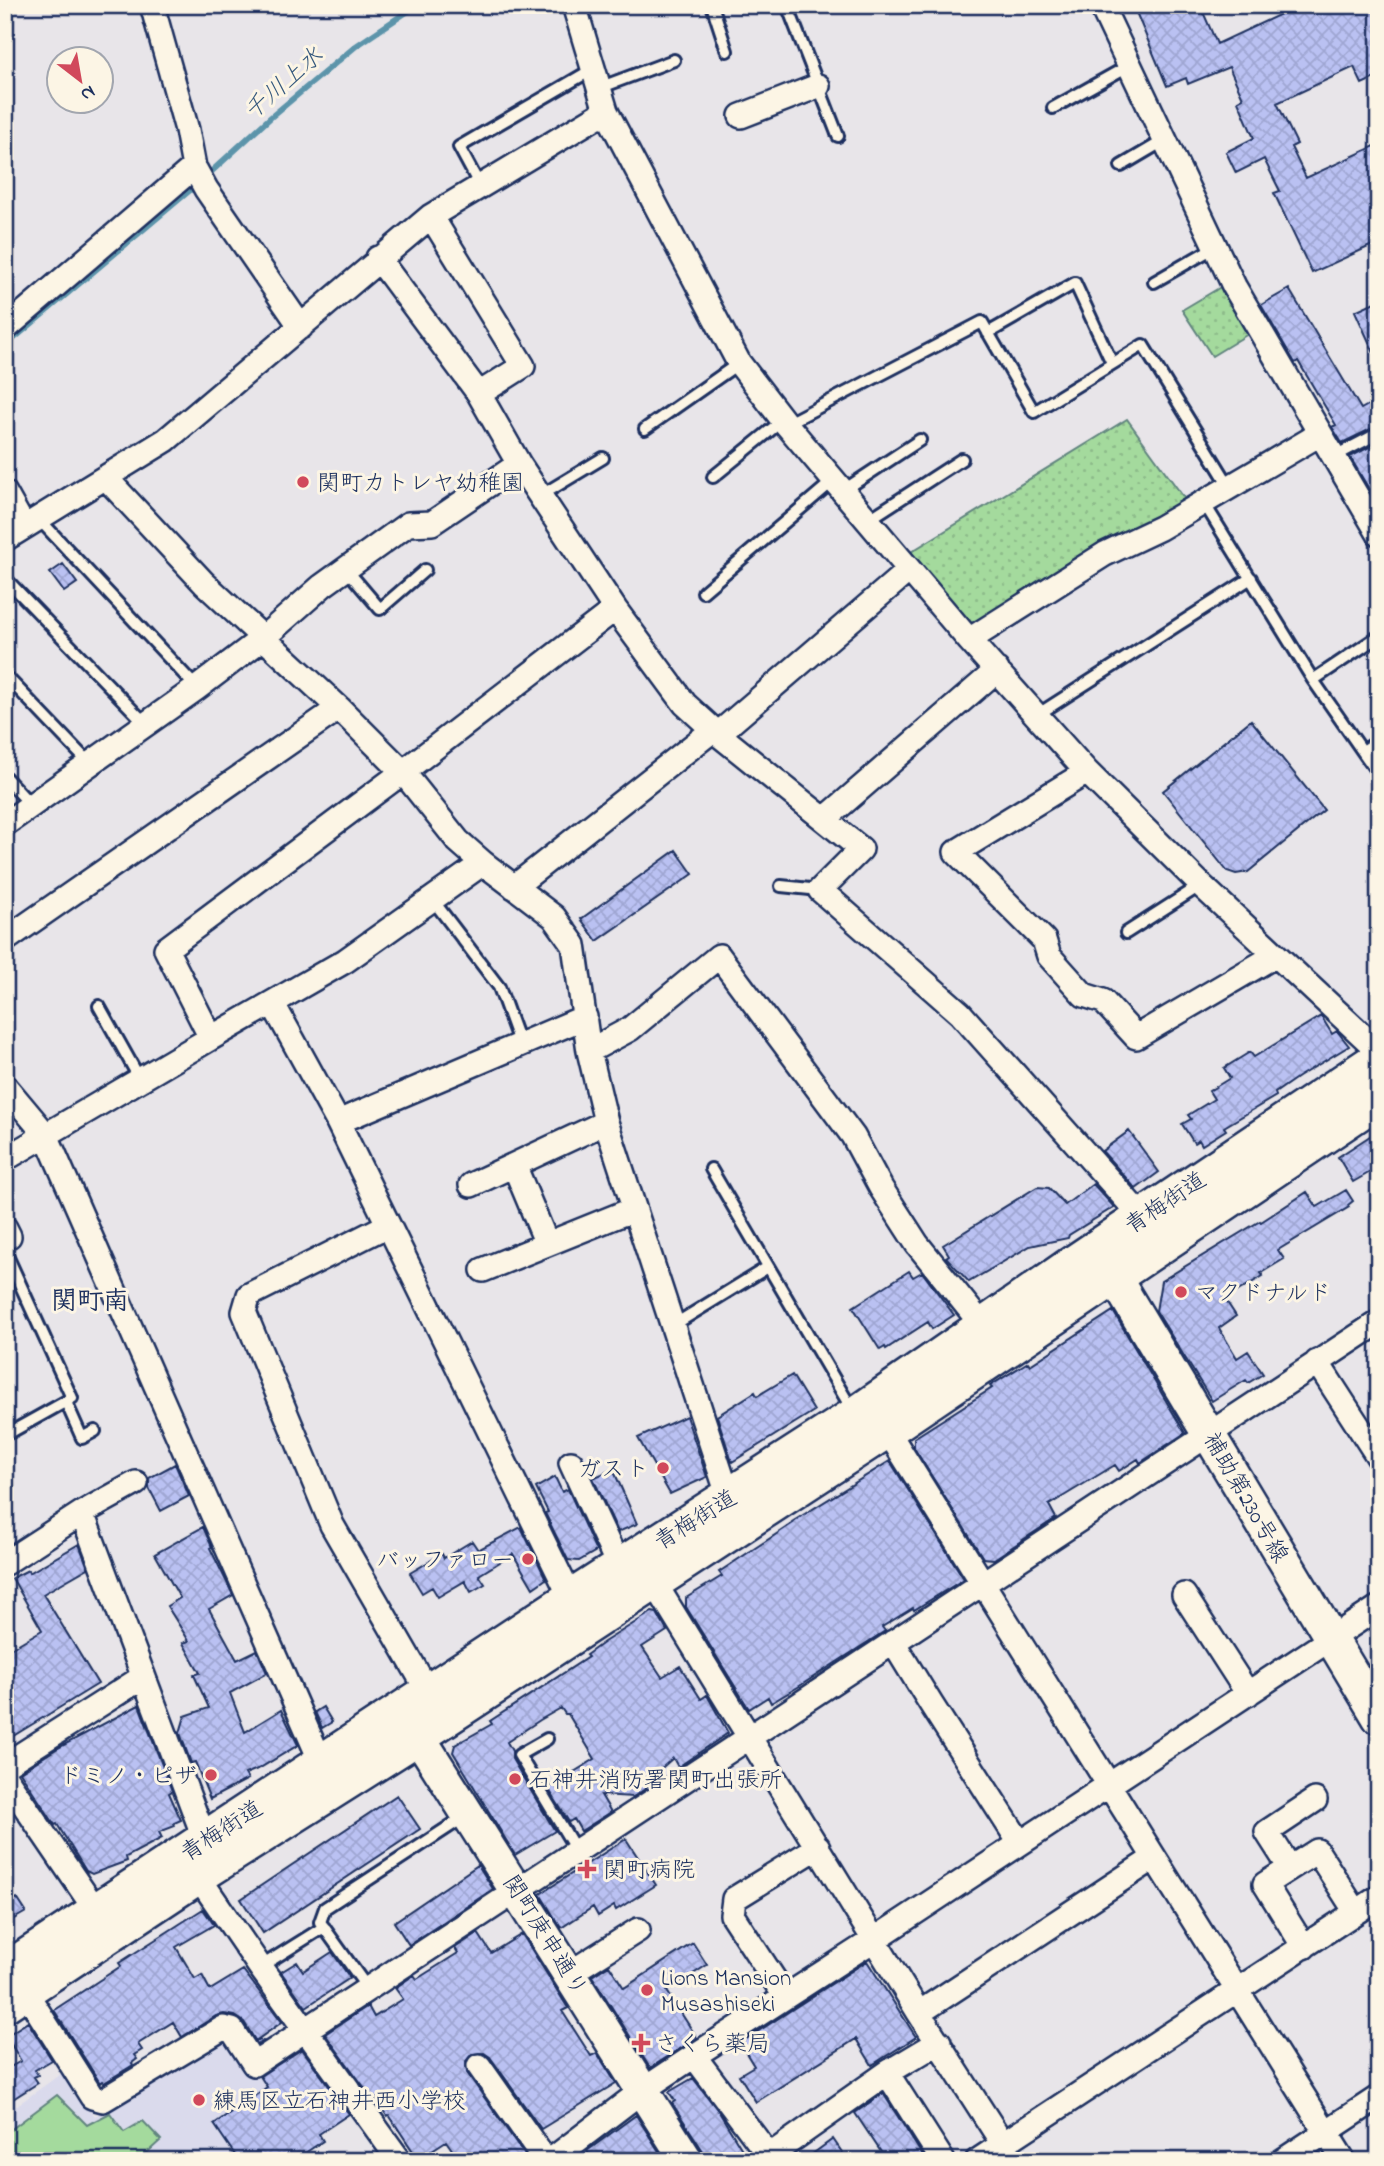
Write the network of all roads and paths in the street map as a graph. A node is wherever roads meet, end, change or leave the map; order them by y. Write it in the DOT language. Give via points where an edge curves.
graph roads {
  1 [pos="152,5"];
  2 [pos="574,5"];
  3 [pos="712,5"];
  4 [pos="787,5"];
  5 [pos="1101,5"];
  6 [pos="727,51"];
  7 [pos="674,60"];
  8 [pos="1130,65"];
  9 [pos="596,79"];
  10 [pos="818,86"];
  11 [pos="1053,108"];
  12 [pos="606,111"];
  13 [pos="741,116"];
  14 [pos="838,136"];
  15 [pos="1165,140"];
  16 [pos="1121,166"];
  17 [pos="194,167"];
  18 [pos="480,186"];
  19 [pos="431,216"];
  20 [pos="1216,247"];
  21 [pos="379,258"];
  22 [pos="1154,282"];
  23 [pos="302,327"];
  24 [pos="5,329"];
  25 [pos="988,333"];
  26 [pos="739,363"];
  27 [pos="1112,363"];
  28 [pos="479,394"];
  29 [pos="785,422"];
  30 [pos="645,429"];
  31 [pos="1379,433"];
  32 [pos="1320,434"];
  33 [pos="920,440"];
  34 [pos="1334,457"];
  35 [pos="603,458"];
  36 [pos="962,458"];
  37 [pos="519,464"];
  38 [pos="713,477"];
  39 [pos="107,479"];
  40 [pos="839,485"];
  41 [pos="1230,487"];
  42 [pos="5,493"];
  43 [pos="540,496"];
  44 [pos="1203,503"];
  45 [pos="868,520"];
  46 [pos="22,528"];
  47 [pos="1377,529"];
  48 [pos="346,569"];
  49 [pos="425,570"];
  50 [pos="909,570"];
  51 [pos="5,578"];
  52 [pos="1251,578"];
  53 [pos="703,592"];
  54 [pos="615,609"];
  55 [pos="1379,636"];
  56 [pos="263,638"];
  57 [pos="969,640"];
  58 [pos="997,670"];
  59 [pos="5,674"];
  60 [pos="1313,680"];
  61 [pos="197,688"];
  62 [pos="339,708"];
  63 [pos="1037,715"];
  64 [pos="145,723"];
  65 [pos="715,732"];
  66 [pos="1379,740"];
  67 [pos="1363,751"];
  68 [pos="89,763"];
  69 [pos="402,772"];
  70 [pos="1087,772"];
  71 [pos="1379,775"];
  72 [pos="5,777"];
  73 [pos="31,805"];
  74 [pos="825,819"];
  75 [pos="5,824"];
  76 [pos="483,863"];
  77 [pos="1201,885"];
  78 [pos="781,886"];
  79 [pos="514,887"];
  80 [pos="820,890"];
  81 [pos="432,899"];
  82 [pos="1126,933"];
  83 [pos="5,940"];
  84 [pos="1276,955"];
  85 [pos="273,1004"];
  86 [pos="99,1006"];
  87 [pos="584,1017"];
  88 [pos="211,1038"];
  89 [pos="520,1045"];
  90 [pos="589,1051"];
  91 [pos="1379,1051"];
  92 [pos="1379,1058"];
  93 [pos="141,1081"];
  94 [pos="5,1086"];
  95 [pos="1379,1099"];
  96 [pos="338,1122"];
  97 [pos="606,1122"];
  98 [pos="46,1135"];
  99 [pos="5,1159"];
  100 [pos="514,1165"];
  101 [pos="711,1169"];
  102 [pos="471,1185"];
  103 [pos="634,1209"];
  104 [pos="1142,1217"];
  105 [pos="387,1225"];
  106 [pos="5,1228"];
  107 [pos="5,1238"];
  108 [pos="547,1244"];
  109 [pos="5,1251"];
  110 [pos="1106,1262"];
  111 [pos="768,1268"];
  112 [pos="483,1270"];
  113 [pos="1379,1322"];
  114 [pos="672,1326"];
  115 [pos="983,1326"];
  116 [pos="1317,1362"];
  117 [pos="66,1402"];
  118 [pos="855,1415"];
  119 [pos="887,1430"];
  120 [pos="12,1432"];
  121 [pos="95,1432"];
  122 [pos="1210,1433"];
  123 [pos="1379,1458"];
  124 [pos="571,1464"];
  125 [pos="136,1483"];
  126 [pos="729,1498"];
  127 [pos="82,1513"];
  128 [pos="5,1563"];
  129 [pos="620,1567"];
  130 [pos="654,1582"];
  131 [pos="983,1583"];
  132 [pos="1184,1595"];
  133 [pos="571,1598"];
  134 [pos="1379,1607"];
  135 [pos="1330,1640"];
  136 [pos="893,1642"];
  137 [pos="143,1677"];
  138 [pos="1248,1694"];
  139 [pos="417,1713"];
  140 [pos="1379,1718"];
  141 [pos="749,1736"];
  142 [pos="547,1739"];
  143 [pos="321,1764"];
  144 [pos="5,1765"];
  145 [pos="5,1777"];
  146 [pos="1108,1784"];
  147 [pos="1315,1800"];
  148 [pos="469,1814"];
  149 [pos="1020,1843"];
  150 [pos="818,1847"];
  151 [pos="576,1850"];
  152 [pos="195,1857"];
  153 [pos="1154,1858"];
  154 [pos="1290,1868"];
  155 [pos="517,1889"];
  156 [pos="1379,1896"];
  157 [pos="97,1912"];
  158 [pos="1356,1912"];
  159 [pos="324,1927"];
  160 [pos="638,1930"];
  161 [pos="875,1939"];
  162 [pos="1304,1947"];
  163 [pos="260,1967"];
  164 [pos="570,1973"];
  165 [pos="12,1989"];
  166 [pos="368,1989"];
  167 [pos="1237,1991"];
  168 [pos="785,1996"];
  169 [pos="919,2013"];
  170 [pos="306,2031"];
  171 [pos="939,2042"];
  172 [pos="694,2056"];
  173 [pos="479,2066"];
  174 [pos="887,2073"];
  175 [pos="643,2090"];
  176 [pos="1379,2097"];
  177 [pos="1326,2132"];
  178 [pos="1009,2152"];
  179 [pos="771,2158"];
  180 [pos="400,2161"];
  181 [pos="548,2161"];
  182 [pos="687,2161"];
  183 [pos="943,2161"];
  184 [pos="977,2161"];
  185 [pos="1282,2161"];
  186 [pos="1344,2161"];
  1 -- 17 [label="street"];
  2 -- 9 [label="street"];
  3 -- 6 [label="lane"];
  4 -- 10 [label="lane"];
  5 -- 8 [label="street"];
  7 -- 9 [label="lane"];
  8 -- 11 [label="lane"];
  8 -- 15 [label="street"];
  9 -- 12 [label="street"];
  9 -- 18 [label="lane" via="459,147"];
  10 -- 13 [label="street"];
  10 -- 14 [label="lane"];
  12 -- 18 [label="street"];
  12 -- 26 [label="street"];
  15 -- 16 [label="lane"];
  15 -- 20 [label="street"];
  17 -- 23 [label="street"];
  17 -- 24 [label="street"];
  18 -- 19 [label="street"];
  19 -- 21 [label="street"];
  19 -- 28 [label="street" via="523,366"];
  20 -- 22 [label="lane"];
  20 -- 32 [label="street"];
  21 -- 23 [label="street"];
  21 -- 28 [label="street"];
  23 -- 39 [label="street" via="166,440"];
  25 -- 27 [label="lane" via="1034,412"];
  25 -- 27 [label="lane" via="1075,283"];
  25 -- 29 [label="lane" via="982,322"];
  26 -- 29 [label="street"];
  26 -- 30 [label="lane"];
  27 -- 41 [label="lane" via="1143,345"];
  28 -- 37 [label="street"];
  29 -- 38 [label="lane"];
  29 -- 40 [label="street"];
  31 -- 34 [label="lane"];
  32 -- 34 [label="street"];
  32 -- 41 [label="street"];
  33 -- 40 [label="lane"];
  34 -- 47 [label="street"];
  35 -- 43 [label="lane"];
  36 -- 45 [label="lane"];
  37 -- 43 [label="street"];
  37 -- 48 [label="street" via="432,523 408,524"];
  39 -- 46 [label="street"];
  39 -- 56 [label="street" via="204,583"];
  40 -- 45 [label="street"];
  40 -- 53 [label="lane"];
  41 -- 44 [label="street"];
  42 -- 46 [label="street"];
  43 -- 54 [label="street"];
  44 -- 52 [label="lane"];
  44 -- 57 [label="street" via="1105,554"];
  45 -- 50 [label="street"];
  46 -- 61 [label="lane"];
  48 -- 49 [label="lane" via="380,609"];
  48 -- 56 [label="street"];
  50 -- 57 [label="street"];
  50 -- 65 [label="street"];
  51 -- 64 [label="lane"];
  52 -- 60 [label="lane"];
  52 -- 63 [label="lane"];
  54 -- 65 [label="street" via="685,704"];
  54 -- 69 [label="street"];
  55 -- 60 [label="lane"];
  56 -- 61 [label="street"];
  56 -- 62 [label="street"];
  57 -- 58 [label="street"];
  58 -- 63 [label="street"];
  58 -- 74 [label="street"];
  59 -- 68 [label="lane"];
  60 -- 67 [label="lane"];
  61 -- 64 [label="street"];
  62 -- 69 [label="street"];
  62 -- 83 [label="street"];
  63 -- 70 [label="street"];
  64 -- 68 [label="street"];
  65 -- 74 [label="street"];
  65 -- 79 [label="street"];
  66 -- 67 [label="lane"];
  67 -- 71 [label="lane"];
  68 -- 73 [label="street"];
  69 -- 76 [label="street" via="458,841"];
  69 -- 88 [label="street" via="166,949"];
  70 -- 77 [label="street"];
  70 -- 84 [label="street" via="956,852 1044,940 1049,956 1084,995 1103,1001 1136,1037"];
  72 -- 73 [label="lane"];
  73 -- 75 [label="street"];
  74 -- 80 [label="street" via="861,849"];
  76 -- 79 [label="street"];
  76 -- 81 [label="street"];
  77 -- 82 [label="lane"];
  77 -- 84 [label="street"];
  78 -- 80 [label="lane"];
  79 -- 87 [label="street" via="554,917 574,945"];
  80 -- 104 [label="street" via="960,1013"];
  81 -- 85 [label="street" via="345,961"];
  81 -- 89 [label="lane" via="499,987"];
  84 -- 91 [label="street"];
  85 -- 88 [label="street"];
  85 -- 96 [label="street"];
  86 -- 93 [label="lane"];
  87 -- 89 [label="street"];
  87 -- 90 [label="street"];
  88 -- 93 [label="street"];
  89 -- 96 [label="street"];
  90 -- 97 [label="street"];
  90 -- 115 [label="street" via="630,1029 719,956 853,1136 917,1244"];
  92 -- 104 [label="main road, 青梅街道"];
  93 -- 98 [label="street"];
  94 -- 98 [label="street"];
  95 -- 110 [label="main road, 青梅街道"];
  96 -- 105 [label="street"];
  97 -- 100 [label="street"];
  97 -- 103 [label="street"];
  98 -- 99 [label="street"];
  98 -- 143 [label="street"];
  100 -- 102 [label="street"];
  100 -- 108 [label="street"];
  101 -- 111 [label="lane"];
  103 -- 108 [label="street"];
  103 -- 114 [label="street"];
  104 -- 110 [label="main road, 青梅街道"];
  105 -- 133 [label="street"];
  105 -- 139 [label="street" via="249,1295 244,1312 331,1525"];
  106 -- 107 [label="street" via="9,1236"];
  108 -- 112 [label="street"];
  109 -- 117 [label="lane" via="72,1398"];
  110 -- 115 [label="main road, 青梅街道"];
  110 -- 119 [label="main road, 青梅街道"];
  110 -- 122 [label="street, 補助第230号線"];
  111 -- 114 [label="lane"];
  111 -- 118 [label="lane"];
  113 -- 116 [label="street"];
  114 -- 126 [label="street"];
  115 -- 118 [label="main road, 青梅街道"];
  116 -- 122 [label="street"];
  116 -- 123 [label="street"];
  117 -- 120 [label="lane"];
  117 -- 121 [label="lane" via="82,1438"];
  118 -- 126 [label="main road, 青梅街道"];
  119 -- 130 [label="main road, 青梅街道"];
  119 -- 131 [label="street"];
  122 -- 131 [label="street"];
  122 -- 135 [label="street, 補助第230号線"];
  124 -- 129 [label="street"];
  125 -- 127 [label="street"];
  126 -- 129 [label="main road, 青梅街道"];
  127 -- 128 [label="street"];
  127 -- 137 [label="street"];
  129 -- 133 [label="main road, 青梅街道"];
  130 -- 139 [label="main road, 青梅街道"];
  130 -- 141 [label="street"];
  131 -- 136 [label="street"];
  131 -- 146 [label="street"];
  132 -- 138 [label="street"];
  133 -- 139 [label="main road, 青梅街道"];
  134 -- 135 [label="street"];
  135 -- 138 [label="street"];
  135 -- 140 [label="street, 補助第230号線"];
  136 -- 141 [label="street"];
  136 -- 149 [label="street"];
  137 -- 144 [label="street"];
  137 -- 152 [label="street"];
  138 -- 146 [label="street"];
  139 -- 143 [label="main road, 青梅街道"];
  139 -- 148 [label="street, 関町庚申通り"];
  139 -- 152 [label="main road, 青梅街道"];
  141 -- 150 [label="street"];
  141 -- 151 [label="street"];
  142 -- 151 [label="lane" via="519,1755"];
  143 -- 152 [label="main road, 青梅街道"];
  145 -- 157 [label="street"];
  146 -- 149 [label="street"];
  146 -- 153 [label="street"];
  147 -- 154 [label="street" via="1267,1832"];
  148 -- 155 [label="street, 関町庚申通り"];
  148 -- 159 [label="lane" via="325,1908 320,1922"];
  149 -- 161 [label="street"];
  150 -- 161 [label="street"];
  150 -- 168 [label="street" via="734,1899 732,1915"];
  151 -- 155 [label="street"];
  152 -- 157 [label="main road, 青梅街道"];
  152 -- 163 [label="street"];
  152 -- 165 [label="main road, 青梅街道"];
  153 -- 167 [label="street"];
  153 -- 169 [label="street"];
  154 -- 158 [label="street" via="1317,1852"];
  154 -- 162 [label="street" via="1265,1884"];
  155 -- 164 [label="street, 関町庚申通り"];
  155 -- 166 [label="street"];
  156 -- 158 [label="street"];
  157 -- 165 [label="main road, 青梅街道"];
  158 -- 162 [label="street"];
  159 -- 163 [label="lane"];
  159 -- 166 [label="lane"];
  160 -- 164 [label="street"];
  161 -- 168 [label="street"];
  161 -- 169 [label="street"];
  162 -- 167 [label="street"];
  163 -- 170 [label="street"];
  164 -- 175 [label="street, 関町庚申通り"];
  165 -- 170 [label="street" via="92,2098 103,2100 223,2028 232,2030 254,2064"];
  166 -- 170 [label="street"];
  167 -- 177 [label="street"];
  167 -- 178 [label="street"];
  168 -- 172 [label="street"];
  169 -- 171 [label="street"];
  170 -- 180 [label="street"];
  171 -- 174 [label="street"];
  171 -- 178 [label="street"];
  172 -- 175 [label="street"];
  172 -- 179 [label="street"];
  173 -- 181 [label="street"];
  174 -- 179 [label="street"];
  174 -- 183 [label="street"];
  175 -- 181 [label="street"];
  175 -- 182 [label="street, 関町庚申通り"];
  176 -- 177 [label="street"];
  177 -- 185 [label="street"];
  177 -- 186 [label="street"];
  178 -- 184 [label="street"];
}
